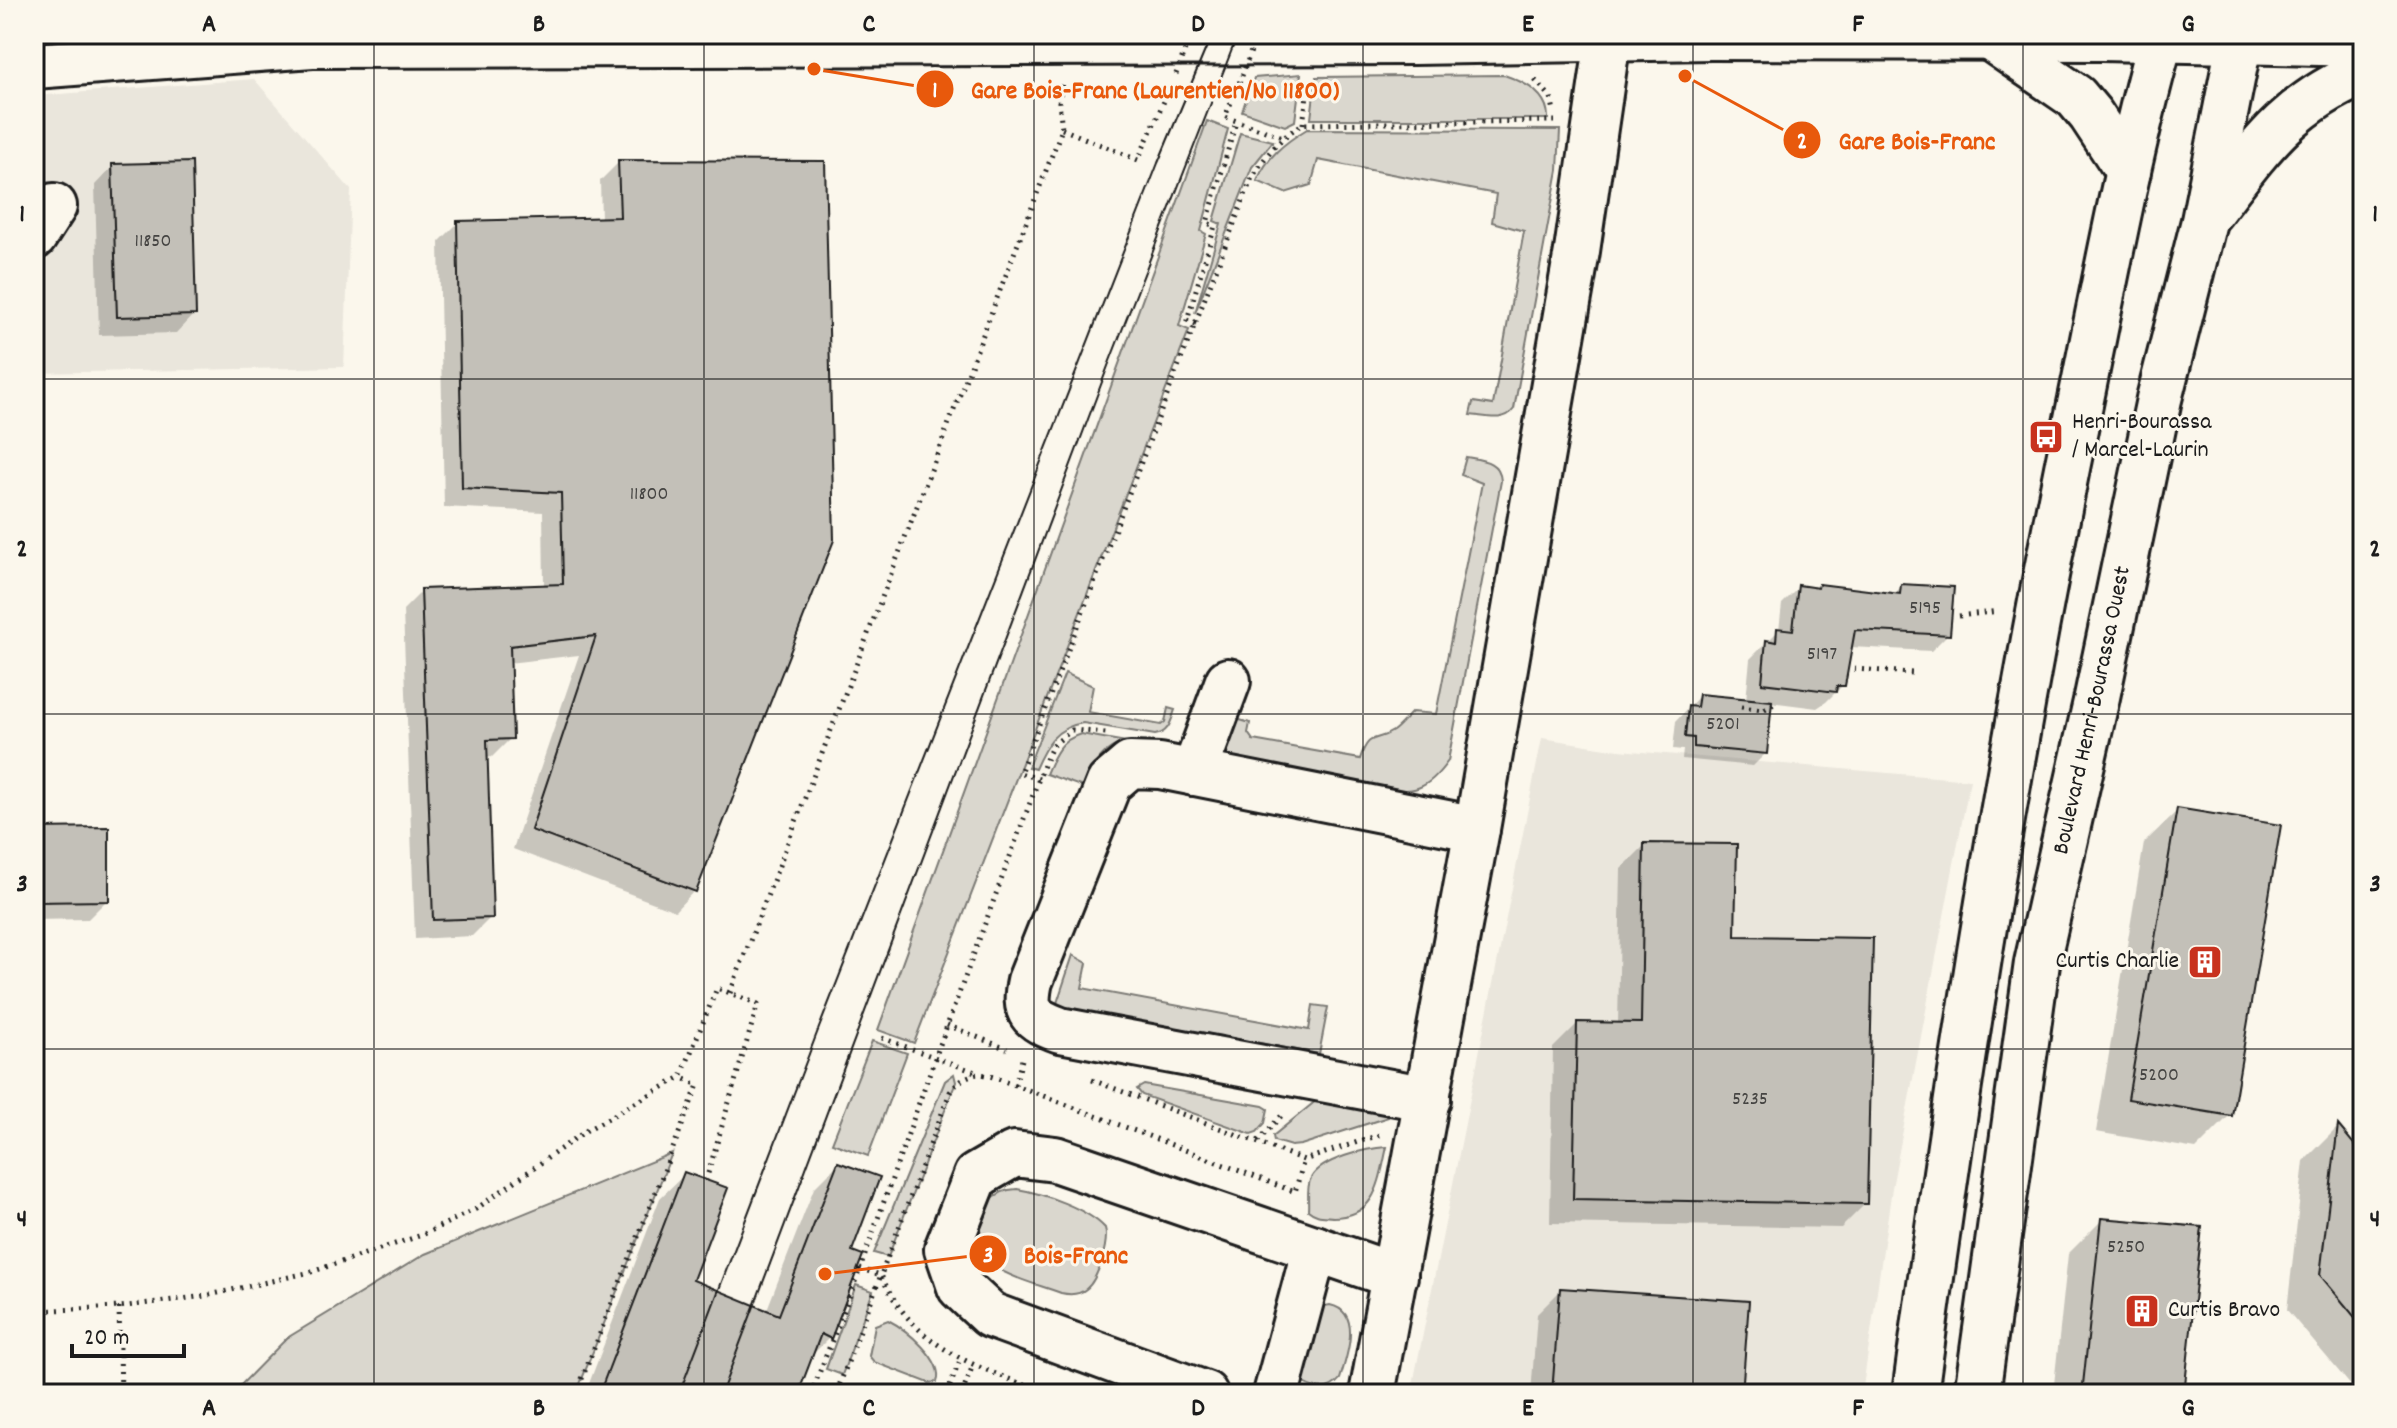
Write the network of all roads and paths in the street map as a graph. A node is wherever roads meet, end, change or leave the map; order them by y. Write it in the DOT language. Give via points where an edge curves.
graph roads {
  1 [pos="1191,34"];
  2 [pos="1263,37"];
  3 [pos="2161,37"];
  4 [pos="1990,38"];
  5 [pos="2241,38"];
  6 [pos="1608,39"];
  7 [pos="2363,44"];
  8 [pos="34,66"];
  9 [pos="1311,70"];
  10 [pos="2363,73"];
  11 [pos="1521,75"];
  12 [pos="1059,102"];
  13 [pos="1236,122"];
  14 [pos="1303,124"];
  15 [pos="1062,129"];
  16 [pos="1283,137"];
  17 [pos="2128,171"];
  18 [pos="2204,221"];
  19 [pos="1196,324"];
  20 [pos="2011,610"];
  21 [pos="1959,616"];
  22 [pos="1854,669"];
  23 [pos="1913,673"];
  24 [pos="1228,681"];
  25 [pos="1774,704"];
  26 [pos="1741,707"];
  27 [pos="1116,735"];
  28 [pos="1194,773"];
  29 [pos="1039,779"];
  30 [pos="1477,829"];
  31 [pos="730,993"];
  32 [pos="947,1025"];
  33 [pos="882,1038"];
  34 [pos="1023,1055"];
  35 [pos="935,1058"];
  36 [pos="1038,1061"];
  37 [pos="978,1073"];
  38 [pos="681,1077"];
  39 [pos="1082,1077"];
  40 [pos="1015,1085"];
  41 [pos="1428,1099"];
  42 [pos="1380,1134"];
  43 [pos="1304,1160"];
  44 [pos="706,1180"];
  45 [pos="1295,1192"];
  46 [pos="1315,1248"];
  47 [pos="859,1268"];
  48 [pos="1395,1276"];
  49 [pos="119,1307"];
  50 [pos="34,1311"];
  51 [pos="960,1360"];
  52 [pos="973,1365"];
  53 [pos="839,1386"];
  54 [pos="121,1394"];
  55 [pos="576,1394"];
  56 [pos="811,1394"];
  57 [pos="860,1394"];
  58 [pos="947,1394"];
  59 [pos="962,1394"];
  60 [pos="1048,1394"];
  61 [pos="1205,1394"];
  62 [pos="1276,1394"];
  63 [pos="1372,1394"];
  64 [pos="1915,1394"];
  65 [pos="1977,1394"];
  1 -- 15 [label="path, bridge" via="1138,160"];
  2 -- 6 [label="main road"];
  2 -- 8 [label="main road" via="312,45"];
  2 -- 13 [label="path, bridge" via="1225,117"];
  3 -- 4 [label="main road"];
  3 -- 5 [label="main road"];
  3 -- 17 [label="main road"];
  4 -- 6 [label="main road"];
  4 -- 17 [label="main road" via="2076,97"];
  5 -- 7 [label="main road"];
  5 -- 18 [label="main road, Boulevard Henri-Bourassa Ouest"];
  6 -- 30 [label="main road" via="1577,251"];
  9 -- 14 [label="path"];
  10 -- 18 [label="main road" via="2320,93 2288,117"];
  11 -- 14 [label="path" via="1535,79 1551,97 1555,123"];
  12 -- 15 [label="path"];
  13 -- 16 [label="path"];
  13 -- 19 [label="path" via="1207,223 1215,226 1187,320"];
  14 -- 16 [label="path"];
  15 -- 31 [label="path"];
  16 -- 19 [label="path" via="1251,180"];
  17 -- 64 [label="main road" via="2000,822"];
  18 -- 65 [label="main road, Boulevard Henri-Bourassa Ouest" via="2159,399 2037,963"];
  19 -- 29 [label="path" via="1020,773"];
  20 -- 21 [label="path"];
  22 -- 23 [label="path"];
  24 -- 28 [label="main road"];
  25 -- 26 [label="path" via="1763,710"];
  27 -- 29 [label="path" via="1072,730 1053,745"];
  28 -- 30 [label="main road"];
  28 -- 41 [label="main road" via="1130,765 1109,783 1030,981 1028,1009 1037,1021 1060,1030"];
  29 -- 32 [label="path"];
  30 -- 41 [label="main road"];
  31 -- 38 [label="path" via="717,988"];
  31 -- 44 [label="path" via="758,1004"];
  32 -- 34 [label="path"];
  32 -- 35 [label="path"];
  33 -- 35 [label="path"];
  34 -- 36 [label="path"];
  34 -- 40 [label="path"];
  35 -- 37 [label="path"];
  35 -- 47 [label="path"];
  38 -- 49 [label="path" via="587,1130 476,1209 422,1235 263,1284"];
  38 -- 55 [label="path" via="698,1085"];
  39 -- 43 [label="path"];
  41 -- 48 [label="main road"];
  42 -- 43 [label="path"];
  43 -- 45 [label="path"];
  46 -- 48 [label="main road"];
  46 -- 61 [label="main road" via="1055,1159 1014,1154 976,1176 947,1249 960,1287 990,1315"];
  46 -- 62 [label="main road"];
  47 -- 51 [label="path" via="881,1275 902,1311"];
  47 -- 56 [label="path"];
  48 -- 63 [label="main road"];
  49 -- 50 [label="path"];
  49 -- 54 [label="path"];
  51 -- 52 [label="path"];
  51 -- 58 [label="path"];
  52 -- 59 [label="path"];
  52 -- 60 [label="path"];
  53 -- 57 [label="path"];
}
